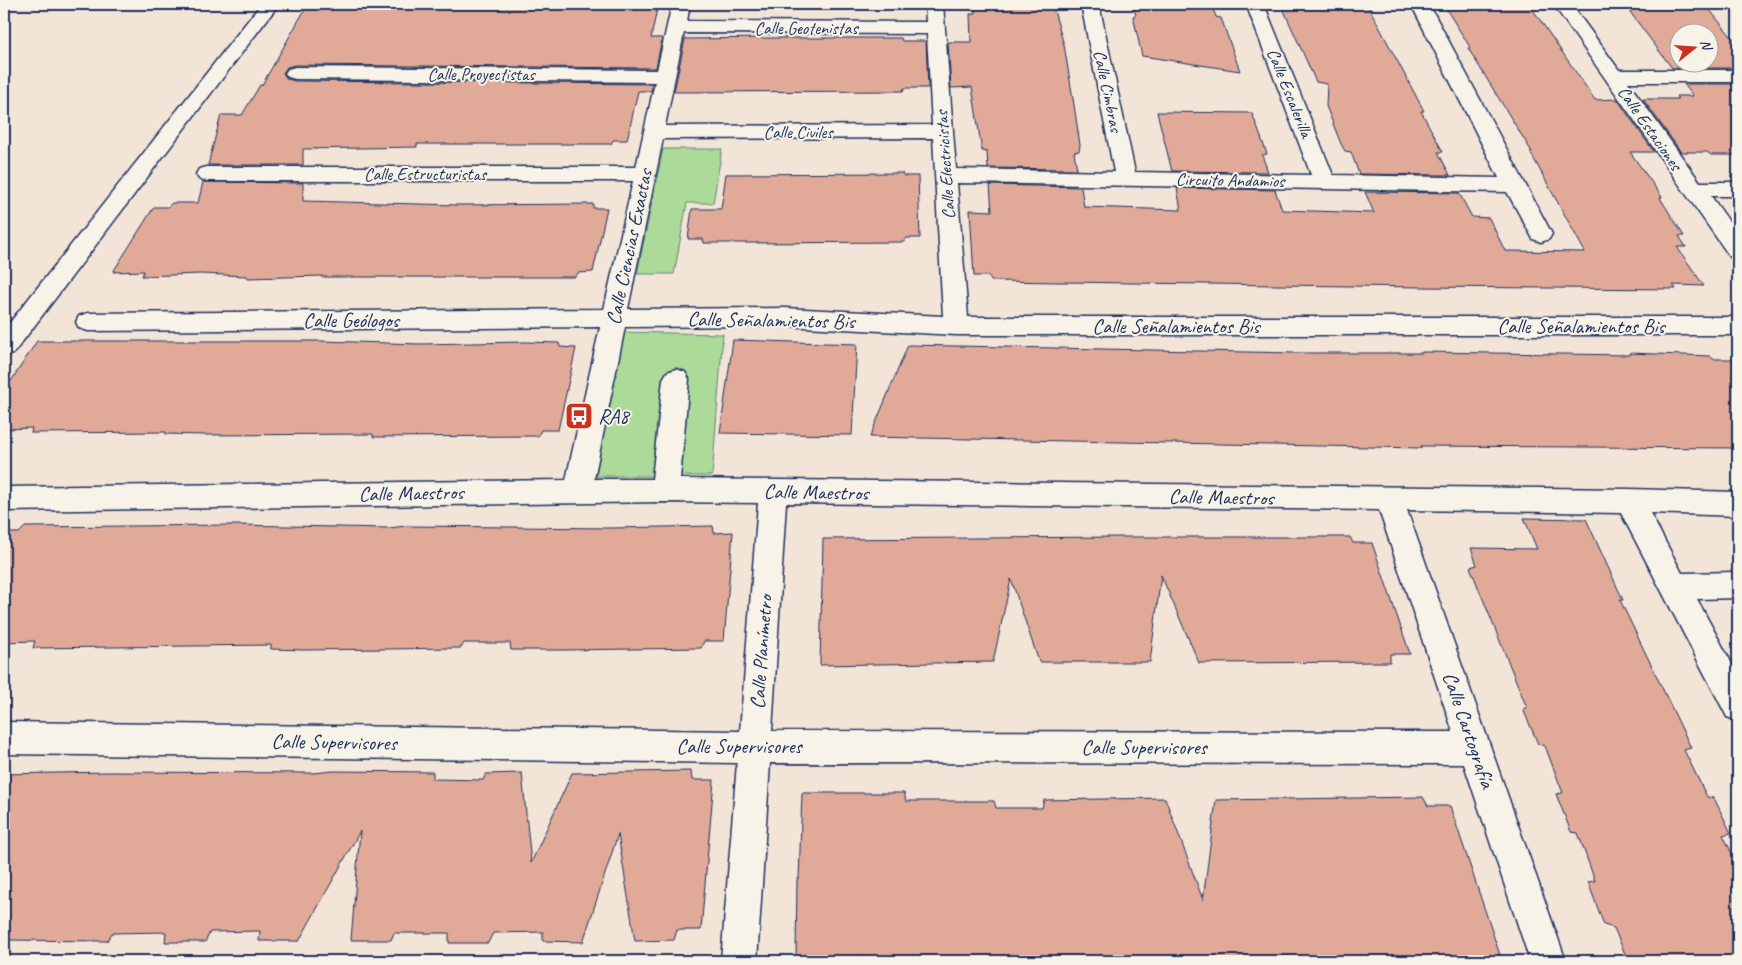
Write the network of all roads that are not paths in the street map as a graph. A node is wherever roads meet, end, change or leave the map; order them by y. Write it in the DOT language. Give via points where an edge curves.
graph roads {
  1 [pos="270,4"];
  2 [pos="681,4"];
  3 [pos="934,4"];
  4 [pos="1090,4"];
  5 [pos="1254,4"];
  6 [pos="1420,4"];
  7 [pos="1562,4"];
  8 [pos="676,27"];
  9 [pos="936,28"];
  10 [pos="295,73"];
  11 [pos="666,76"];
  12 [pos="1613,76"];
  13 [pos="1738,76"];
  14 [pos="943,131"];
  15 [pos="654,133"];
  16 [pos="207,174"];
  17 [pos="644,174"];
  18 [pos="946,176"];
  19 [pos="1126,178"];
  20 [pos="1325,182"];
  21 [pos="1514,184"];
  22 [pos="1694,189"];
  23 [pos="1738,189"];
  24 [pos="1542,234"];
  25 [pos="1738,251"];
  26 [pos="614,320"];
  27 [pos="88,322"];
  28 [pos="956,326"];
  29 [pos="1738,326"];
  30 [pos="4,347"];
  31 [pos="676,379"];
  32 [pos="578,490"];
  33 [pos="665,490"];
  34 [pos="773,492"];
  35 [pos="4,499"];
  36 [pos="1389,499"];
  37 [pos="1629,501"];
  38 [pos="1738,504"];
  39 [pos="1738,585"];
  40 [pos="1674,586"];
  41 [pos="1738,706"];
  42 [pos="4,738"];
  43 [pos="755,747"];
  44 [pos="1475,748"];
  45 [pos="739,961"];
  46 [pos="1548,961"];
  1 -- 30 [label="street"];
  2 -- 8 [label="street, Calle Ciencias Exactas"];
  3 -- 9 [label="street, Calle Electricistas"];
  4 -- 19 [label="street, Calle Cimbras"];
  5 -- 20 [label="street, Calle Escalerilla"];
  6 -- 21 [label="street"];
  7 -- 12 [label="street, Calle Estaciones"];
  8 -- 9 [label="street, Calle Geotenistas"];
  8 -- 11 [label="street, Calle Ciencias Exactas"];
  9 -- 14 [label="street, Calle Electricistas"];
  10 -- 11 [label="street, Calle Proyectistas"];
  11 -- 15 [label="street, Calle Ciencias Exactas"];
  12 -- 13 [label="street"];
  12 -- 22 [label="street, Calle Estaciones"];
  14 -- 15 [label="street, Calle Civiles"];
  14 -- 18 [label="street, Calle Electricistas"];
  15 -- 17 [label="street, Calle Ciencias Exactas"];
  16 -- 17 [label="street, Calle Estructuristas"];
  17 -- 26 [label="street, Calle Ciencias Exactas"];
  18 -- 19 [label="street, Circuito Andamios"];
  18 -- 28 [label="street, Calle Electricistas"];
  19 -- 20 [label="street, Circuito Andamios"];
  20 -- 21 [label="street, Circuito Andamios"];
  21 -- 24 [label="street"];
  22 -- 23 [label="street"];
  22 -- 25 [label="street, Calle Estaciones"];
  26 -- 27 [label="street, Calle Geólogos"];
  26 -- 28 [label="street, Calle Señalamientos Bis" via="785,317"];
  26 -- 32 [label="street, Calle Ciencias Exactas"];
  28 -- 29 [label="street, Calle Señalamientos Bis"];
  31 -- 33 [label="street"];
  32 -- 33 [label="street, Calle Maestros"];
  32 -- 35 [label="street, Calle Maestros"];
  33 -- 34 [label="street, Calle Maestros"];
  34 -- 36 [label="street, Calle Maestros"];
  34 -- 43 [label="street, Calle Planímetro"];
  36 -- 37 [label="street, Calle Maestros"];
  36 -- 44 [label="street, Calle Cartografía"];
  37 -- 38 [label="street, Calle Maestros"];
  37 -- 40 [label="street"];
  39 -- 40 [label="street"];
  40 -- 41 [label="street"];
  42 -- 43 [label="street, Calle Supervisores"];
  43 -- 44 [label="street, Calle Supervisores"];
  43 -- 45 [label="street, Calle Planímetro"];
  44 -- 46 [label="street, Calle Cartografía"];
}
